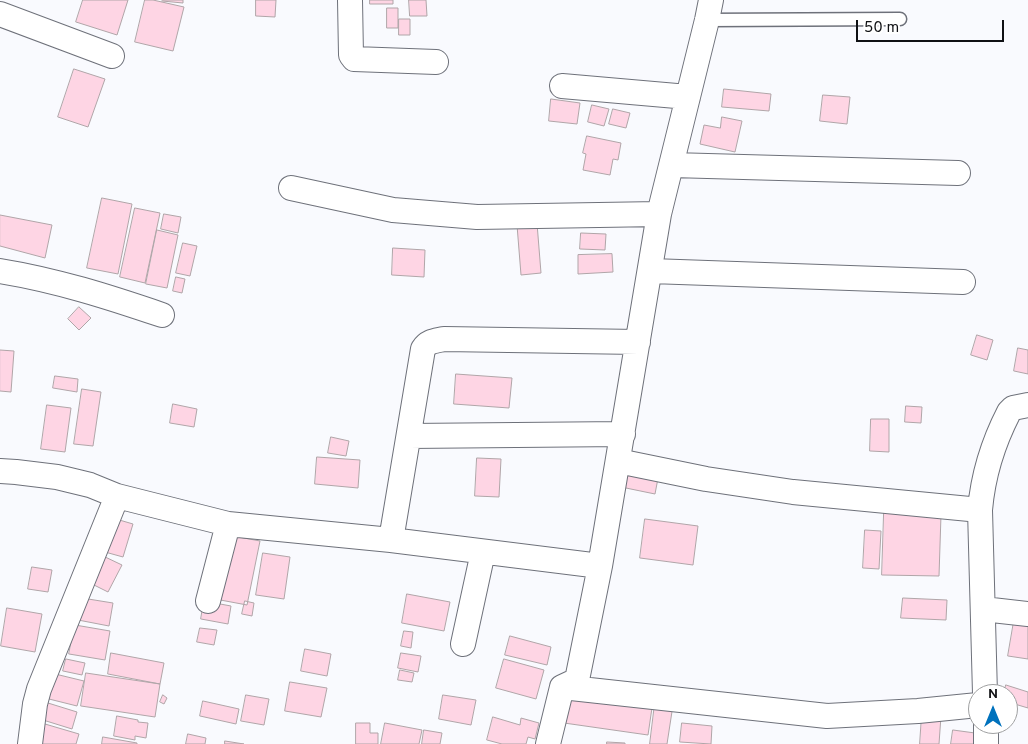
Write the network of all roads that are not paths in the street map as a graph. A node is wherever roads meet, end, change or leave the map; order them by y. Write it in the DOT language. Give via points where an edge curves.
graph roads {
  1 [pos="350,0"];
  2 [pos="709,10"];
  3 [pos="0,14"];
  4 [pos="900,19"];
  5 [pos="112,56"];
  6 [pos="436,62"];
  7 [pos="562,86"];
  8 [pos="688,97"];
  9 [pos="672,165"];
  10 [pos="958,173"];
  11 [pos="291,188"];
  12 [pos="659,214"];
  13 [pos="0,271"];
  14 [pos="651,271"];
  15 [pos="964,282"];
  16 [pos="162,315"];
  17 [pos="638,342"];
  18 [pos="1028,404"];
  19 [pos="623,434"];
  20 [pos="409,436"];
  21 [pos="618,461"];
  22 [pos="0,471"];
  23 [pos="117,496"];
  24 [pos="980,510"];
  25 [pos="228,524"];
  26 [pos="391,540"];
  27 [pos="483,552"];
  28 [pos="600,566"];
  29 [pos="208,602"];
  30 [pos="983,609"];
  31 [pos="1028,614"];
  32 [pos="463,644"];
  33 [pos="986,684"];
  34 [pos="562,687"];
  35 [pos="968,705"];
  36 [pos="30,744"];
  37 [pos="548,744"];
  1 -- 6 [label="street" via="351,55 354,59"];
  2 -- 4 [label="lane"];
  2 -- 8 [label="street"];
  3 -- 5 [label="street"];
  7 -- 8 [label="street"];
  8 -- 9 [label="street"];
  9 -- 10 [label="street"];
  9 -- 12 [label="street"];
  11 -- 12 [label="street" via="393,210 477,217"];
  12 -- 14 [label="street"];
  13 -- 16 [label="street" via="85,290"];
  14 -- 15 [label="street"];
  14 -- 17 [label="street"];
  17 -- 19 [label="street"];
  17 -- 20 [label="street" via="444,339 431,342 423,349"];
  18 -- 24 [label="street" via="1013,408 1004,421 988,463"];
  19 -- 20 [label="street"];
  19 -- 21 [label="street"];
  20 -- 26 [label="street"];
  21 -- 24 [label="street" via="793,492"];
  21 -- 28 [label="street"];
  22 -- 23 [label="street" via="57,477"];
  23 -- 25 [label="street"];
  23 -- 36 [label="street" via="39,689"];
  24 -- 30 [label="street"];
  25 -- 26 [label="street"];
  25 -- 29 [label="street"];
  26 -- 27 [label="street"];
  27 -- 28 [label="street"];
  27 -- 32 [label="street"];
  28 -- 34 [label="street" via="577,680"];
  30 -- 31 [label="street"];
  30 -- 33 [label="street"];
  34 -- 35 [label="street" via="827,716"];
  34 -- 37 [label="street"];
}
